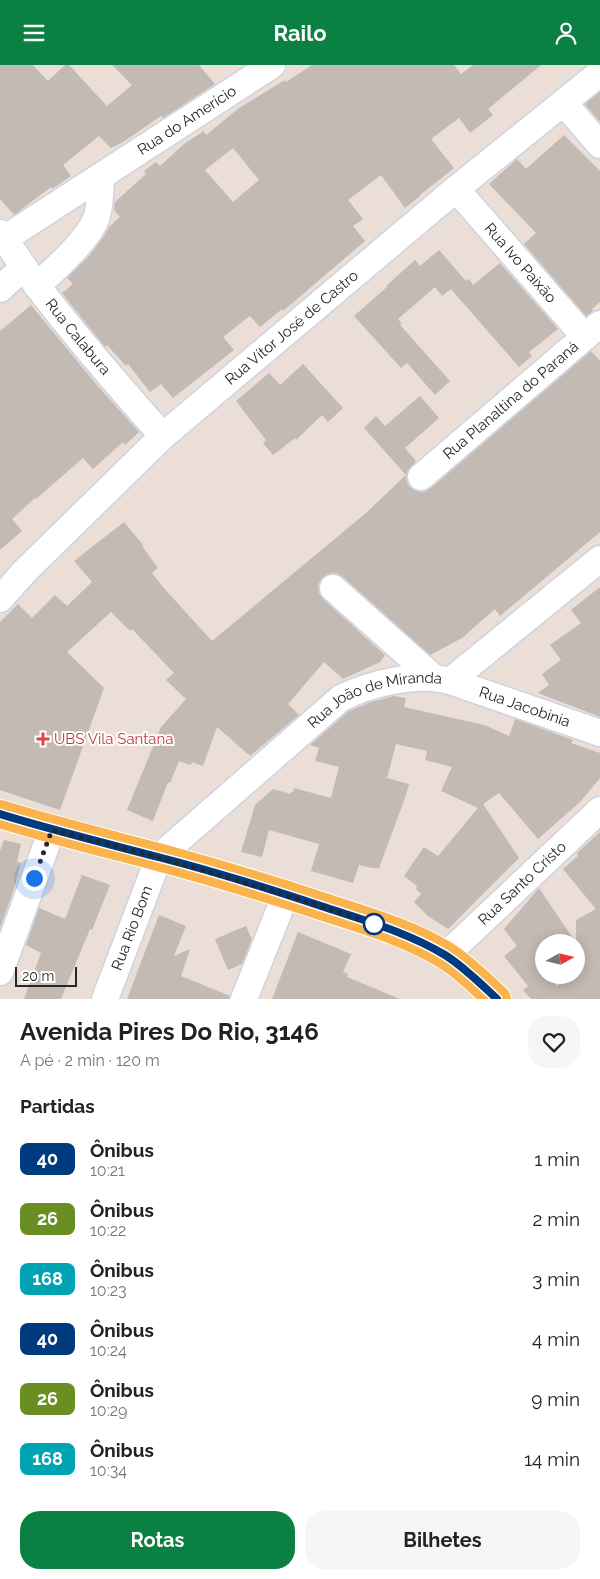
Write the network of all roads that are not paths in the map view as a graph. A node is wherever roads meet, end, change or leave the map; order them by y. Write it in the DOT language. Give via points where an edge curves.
graph roads {
  1 [pos="272,65"];
  2 [pos="600,73"];
  3 [pos="564,103"];
  4 [pos="600,145"];
  5 [pos="101,176"];
  6 [pos="456,189"];
  7 [pos="2,236"];
  8 [pos="30,277"];
  9 [pos="0,289"];
  10 [pos="592,330"];
  11 [pos="163,436"];
  12 [pos="421,477"];
  13 [pos="600,559"];
  14 [pos="333,588"];
  15 [pos="0,599"];
  16 [pos="441,679"];
  17 [pos="600,733"];
  18 [pos="600,810"];
  19 [pos="0,814"];
  20 [pos="52,830"];
  21 [pos="159,857"];
  22 [pos="286,895"];
  23 [pos="445,955"];
  24 [pos="0,972"];
  25 [pos="105,999"];
  26 [pos="244,999"];
  27 [pos="497,999"];
  1 -- 5 [label="street, Rua do Amerício"];
  2 -- 3 [label="street, Rua Vítor José de Castro"];
  3 -- 4 [label="street"];
  3 -- 6 [label="street, Rua Vítor José de Castro"];
  5 -- 7 [label="street, Rua do Amerício"];
  5 -- 8 [label="street" via="98,209 92,228 62,262"];
  6 -- 10 [label="street, Rua Ivo Paixão"];
  6 -- 11 [label="street, Rua Vítor José de Castro"];
  7 -- 8 [label="street, Rua Calabura"];
  8 -- 9 [label="street"];
  8 -- 11 [label="street, Rua Calabura"];
  10 -- 12 [label="street, Rua Planaltina do Paraná"];
  11 -- 15 [label="street, Rua Vítor José de Castro"];
  13 -- 16 [label="street, Rua João de Miranda"];
  14 -- 16 [label="street"];
  16 -- 17 [label="street, Rua Jacobinia"];
  16 -- 21 [label="street, Rua João de Miranda" via="383,682 341,698"];
  18 -- 23 [label="street, Rua Santo Cristo"];
  19 -- 20 [label="main road"];
  20 -- 21 [label="main road"];
  20 -- 24 [label="street"];
  21 -- 22 [label="main road"];
  21 -- 25 [label="street, Rua Rio Bom"];
  22 -- 23 [label="main road" via="389,929"];
  22 -- 26 [label="street"];
  23 -- 27 [label="main road"];
}
